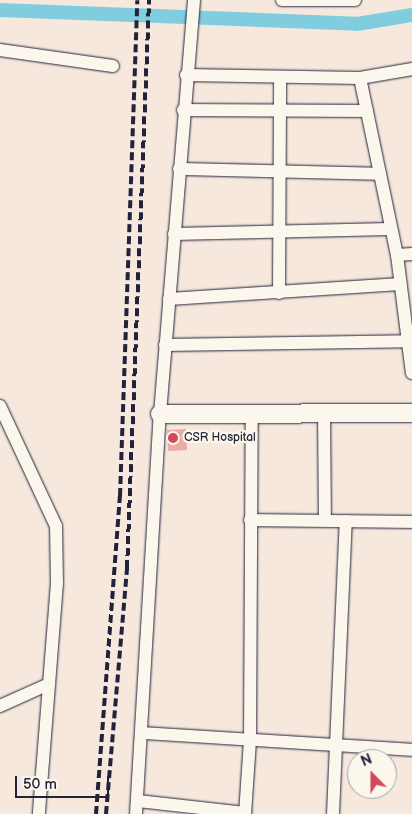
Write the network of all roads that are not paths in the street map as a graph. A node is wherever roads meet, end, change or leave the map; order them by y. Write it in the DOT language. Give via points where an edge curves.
graph roads {
  1 [pos="194,0"];
  2 [pos="282,0"];
  3 [pos="355,0"];
  4 [pos="0,50"];
  5 [pos="112,66"];
  6 [pos="412,70"];
  7 [pos="186,75"];
  8 [pos="280,77"];
  9 [pos="360,78"];
  10 [pos="183,110"];
  11 [pos="367,111"];
  12 [pos="280,112"];
  13 [pos="179,169"];
  14 [pos="280,172"];
  15 [pos="380,174"];
  16 [pos="390,229"];
  17 [pos="279,231"];
  18 [pos="174,234"];
  19 [pos="412,254"];
  20 [pos="397,255"];
  21 [pos="401,284"];
  22 [pos="280,293"];
  23 [pos="169,299"];
  24 [pos="408,341"];
  25 [pos="165,345"];
  26 [pos="412,373"];
  27 [pos="0,406"];
  28 [pos="324,411"];
  29 [pos="252,412"];
  30 [pos="412,413"];
  31 [pos="160,414"];
  32 [pos="250,520"];
  33 [pos="325,520"];
  34 [pos="346,522"];
  35 [pos="412,522"];
  36 [pos="49,684"];
  37 [pos="0,706"];
  38 [pos="143,733"];
  39 [pos="250,741"];
  40 [pos="335,746"];
  41 [pos="412,750"];
  42 [pos="138,801"];
  43 [pos="39,814"];
  44 [pos="136,814"];
  45 [pos="245,814"];
  46 [pos="333,814"];
  1 -- 7 [label="street"];
  2 -- 3 [label="street"];
  4 -- 5 [label="street"];
  6 -- 9 [label="street"];
  7 -- 8 [label="street"];
  7 -- 10 [label="street"];
  8 -- 9 [label="street"];
  8 -- 12 [label="street"];
  9 -- 11 [label="street"];
  10 -- 12 [label="street"];
  10 -- 13 [label="street"];
  11 -- 12 [label="street"];
  11 -- 15 [label="street"];
  12 -- 14 [label="street"];
  13 -- 14 [label="street"];
  13 -- 18 [label="street"];
  14 -- 15 [label="street"];
  14 -- 17 [label="street"];
  15 -- 16 [label="street"];
  16 -- 17 [label="street"];
  16 -- 20 [label="street"];
  17 -- 18 [label="street"];
  17 -- 22 [label="street"];
  18 -- 23 [label="street"];
  19 -- 20 [label="street"];
  20 -- 21 [label="street"];
  21 -- 22 [label="street"];
  21 -- 24 [label="street"];
  22 -- 23 [label="street"];
  23 -- 25 [label="street"];
  24 -- 25 [label="street"];
  24 -- 26 [label="street"];
  25 -- 31 [label="street"];
  27 -- 36 [label="street" via="56,526 59,558"];
  28 -- 29 [label="street"];
  28 -- 30 [label="street"];
  28 -- 33 [label="street"];
  29 -- 31 [label="street"];
  29 -- 32 [label="street"];
  31 -- 38 [label="street"];
  32 -- 33 [label="street"];
  32 -- 39 [label="street"];
  33 -- 34 [label="street"];
  34 -- 35 [label="street"];
  34 -- 40 [label="street"];
  36 -- 37 [label="street"];
  36 -- 43 [label="street"];
  38 -- 39 [label="street"];
  38 -- 42 [label="street"];
  39 -- 40 [label="street"];
  39 -- 45 [label="street"];
  40 -- 41 [label="street"];
  40 -- 46 [label="street"];
  42 -- 44 [label="street"];
  42 -- 45 [label="street"];
}
